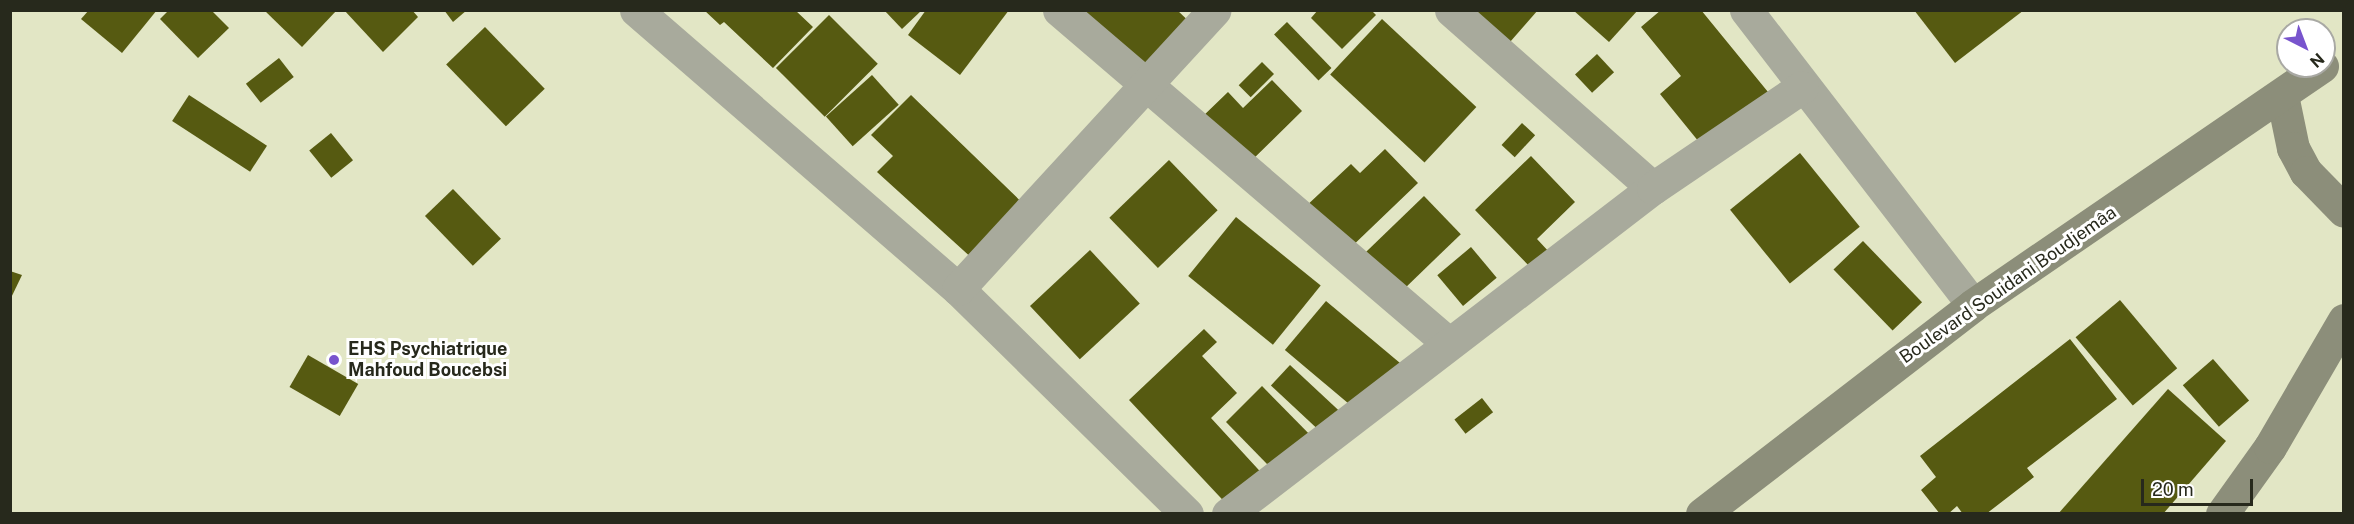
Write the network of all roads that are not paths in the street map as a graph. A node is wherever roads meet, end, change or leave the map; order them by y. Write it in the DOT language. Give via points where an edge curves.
graph roads {
  1 [pos="636,10"];
  2 [pos="1059,10"];
  3 [pos="1215,10"];
  4 [pos="1451,10"];
  5 [pos="1746,10"];
  6 [pos="2306,78"];
  7 [pos="1149,86"];
  8 [pos="1802,87"];
  9 [pos="2282,95"];
  10 [pos="1653,188"];
  11 [pos="2343,211"];
  12 [pos="958,289"];
  13 [pos="1973,306"];
  14 [pos="2343,320"];
  15 [pos="1447,342"];
  16 [pos="1187,513"];
  17 [pos="1228,513"];
  18 [pos="1702,513"];
  19 [pos="2222,513"];
  1 -- 12 [label="street"];
  2 -- 7 [label="street"];
  3 -- 7 [label="street"];
  4 -- 10 [label="street"];
  5 -- 8 [label="street"];
  6 -- 9 [label="main road, Boulevard Souidani Boudjemâa"];
  7 -- 12 [label="street"];
  7 -- 15 [label="street"];
  8 -- 10 [label="street"];
  8 -- 13 [label="street"];
  9 -- 11 [label="main road" via="2285,122 2302,164 2323,193"];
  9 -- 13 [label="main road, Boulevard Souidani Boudjemâa"];
  10 -- 15 [label="street"];
  12 -- 16 [label="street"];
  13 -- 18 [label="main road, Boulevard Souidani Boudjemâa"];
  14 -- 19 [label="main road" via="2270,447"];
  15 -- 17 [label="street"];
}
